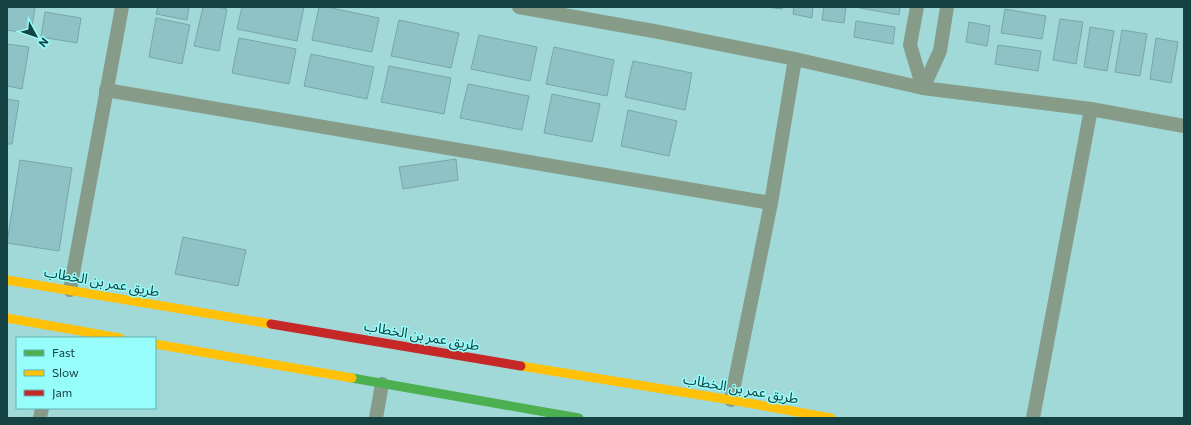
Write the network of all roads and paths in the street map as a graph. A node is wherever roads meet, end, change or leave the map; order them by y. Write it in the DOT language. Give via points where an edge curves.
graph roads {
  1 [pos="122,7"];
  2 [pos="519,7"];
  3 [pos="917,7"];
  4 [pos="947,7"];
  5 [pos="795,59"];
  6 [pos="923,88"];
  7 [pos="106,90"];
  8 [pos="1091,109"];
  9 [pos="1184,126"];
  10 [pos="771,202"];
  11 [pos="7,280"];
  12 [pos="70,290"];
  13 [pos="7,318"];
  14 [pos="56,332"];
  15 [pos="109,337"];
  16 [pos="156,344"];
  17 [pos="382,384"];
  18 [pos="731,400"];
  19 [pos="376,418"];
  20 [pos="579,418"];
  21 [pos="831,418"];
  22 [pos="1033,418"];
  1 -- 7 [label="street"];
  2 -- 5 [label="street"];
  3 -- 6 [label="street" via="910,45"];
  4 -- 6 [label="street" via="940,51"];
  5 -- 6 [label="street"];
  5 -- 10 [label="street"];
  6 -- 8 [label="street"];
  7 -- 10 [label="street"];
  7 -- 12 [label="street"];
  8 -- 9 [label="street"];
  8 -- 22 [label="street"];
  10 -- 18 [label="street"];
  11 -- 12 [label="main road, طريق عمر بن الخطاب"];
  12 -- 18 [label="main road, طريق عمر بن الخطاب"];
  13 -- 14 [label="main road"];
  14 -- 15 [label="main road"];
  16 -- 17 [label="main road"];
  17 -- 19 [label="street"];
  17 -- 20 [label="main road"];
  18 -- 21 [label="main road, طريق عمر بن الخطاب"];
}
